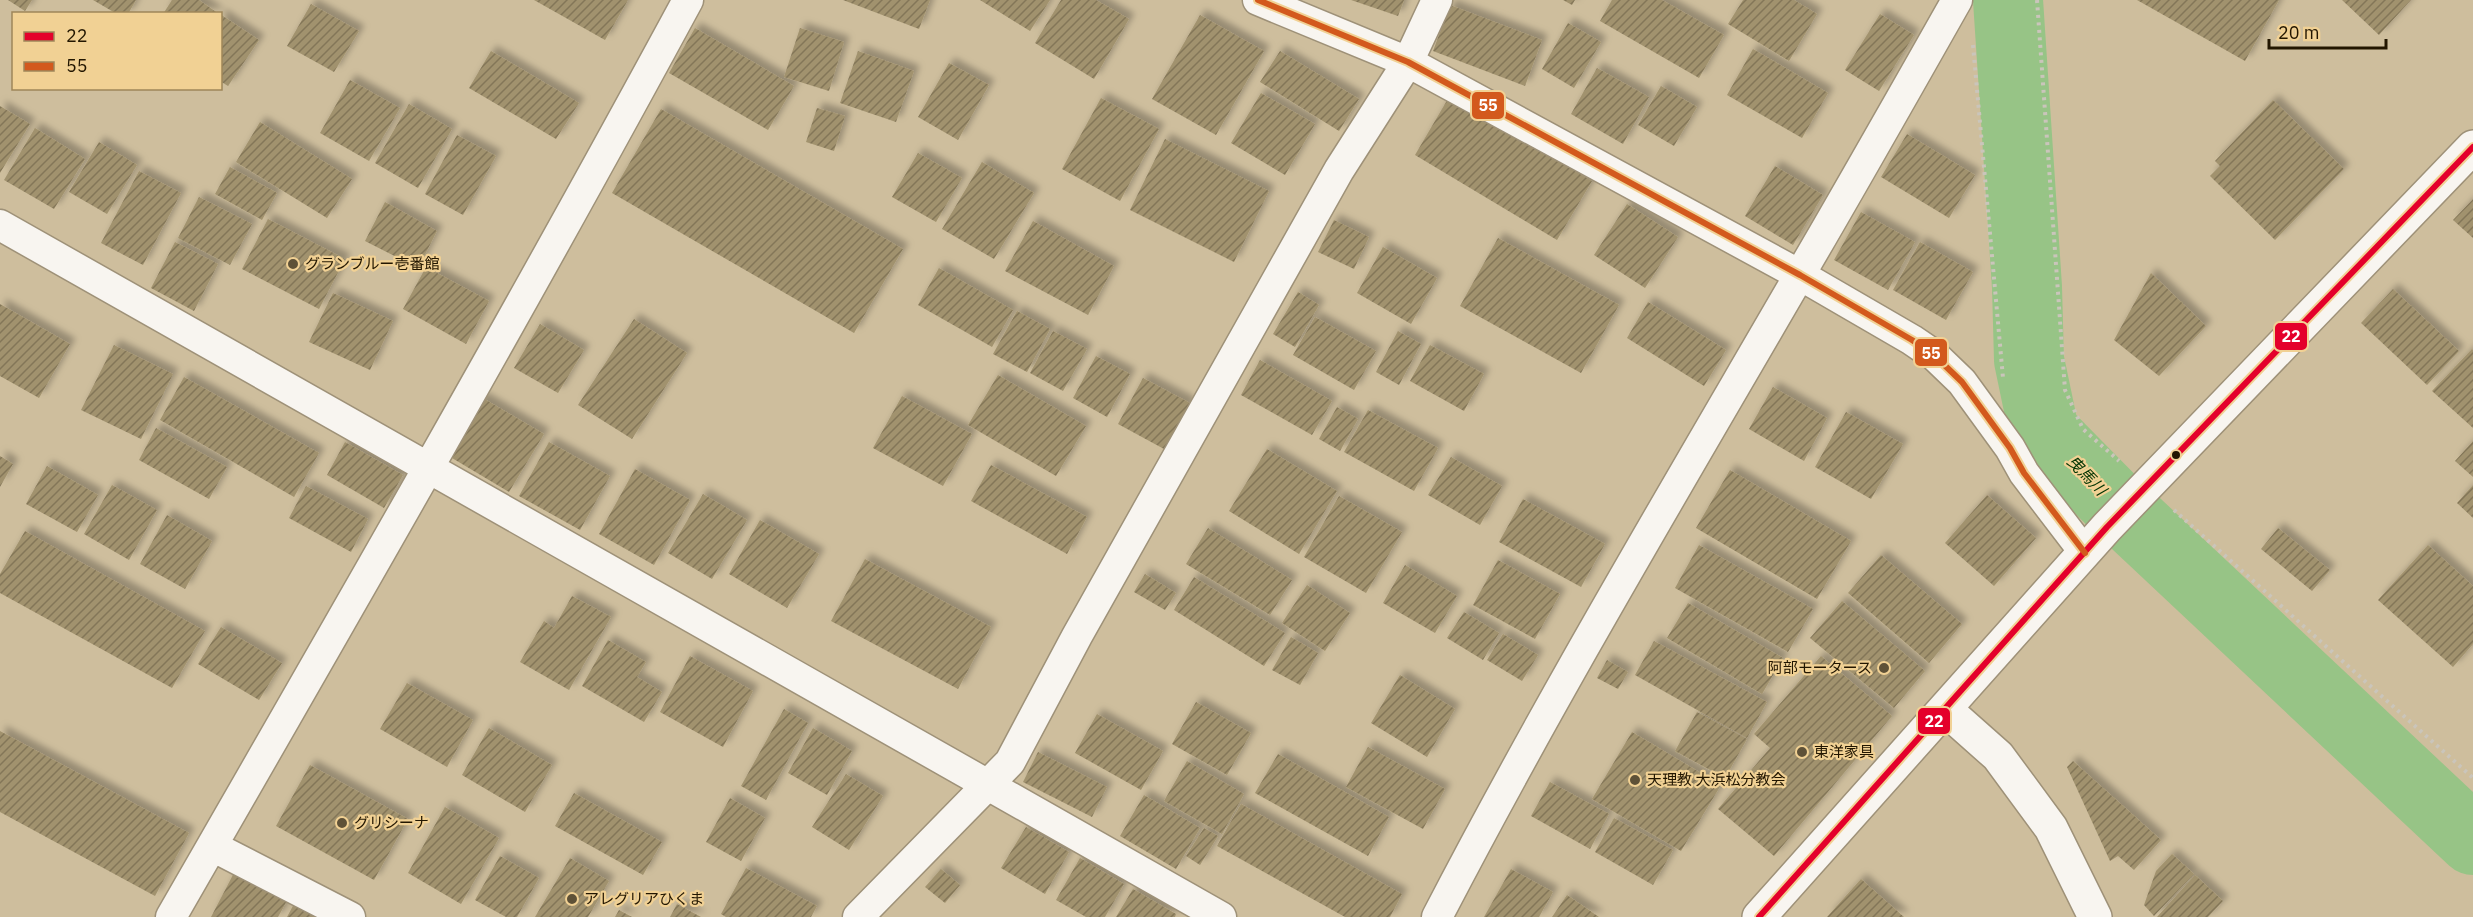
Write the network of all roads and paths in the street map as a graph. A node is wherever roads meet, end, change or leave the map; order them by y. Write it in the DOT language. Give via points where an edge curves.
graph roads {
  1 [pos="688,0"];
  2 [pos="1258,0"];
  3 [pos="1437,0"];
  4 [pos="1957,0"];
  5 [pos="2037,0"];
  6 [pos="1972,35"];
  7 [pos="1408,62"];
  8 [pos="2473,147"];
  9 [pos="0,225"];
  10 [pos="1800,275"];
  11 [pos="2004,389"];
  12 [pos="429,469"];
  13 [pos="2146,485"];
  14 [pos="2085,553"];
  15 [pos="1945,709"];
  16 [pos="2473,778"];
  17 [pos="988,783"];
  18 [pos="212,846"];
  19 [pos="171,917"];
  20 [pos="350,917"];
  21 [pos="858,917"];
  22 [pos="1221,917"];
  23 [pos="1437,917"];
  24 [pos="1759,917"];
  25 [pos="2095,917"];
  1 -- 12 [label="street"];
  2 -- 7 [label="street"];
  3 -- 7 [label="street"];
  4 -- 10 [label="street"];
  5 -- 13 [label="path" via="2065,390 2083,429"];
  6 -- 11 [label="path"];
  7 -- 10 [label="street"];
  7 -- 17 [label="street" via="1339,170 1010,762"];
  8 -- 13 [label="street"];
  9 -- 12 [label="street"];
  10 -- 14 [label="street" via="1948,366"];
  10 -- 23 [label="street" via="1634,557"];
  12 -- 17 [label="street"];
  12 -- 18 [label="street"];
  13 -- 14 [label="street"];
  13 -- 16 [label="path"];
  14 -- 15 [label="street"];
  15 -- 24 [label="street"];
  15 -- 25 [label="street" via="1998,756 2051,828"];
  17 -- 21 [label="street"];
  17 -- 22 [label="street"];
  18 -- 19 [label="street"];
  18 -- 20 [label="street"];
}
